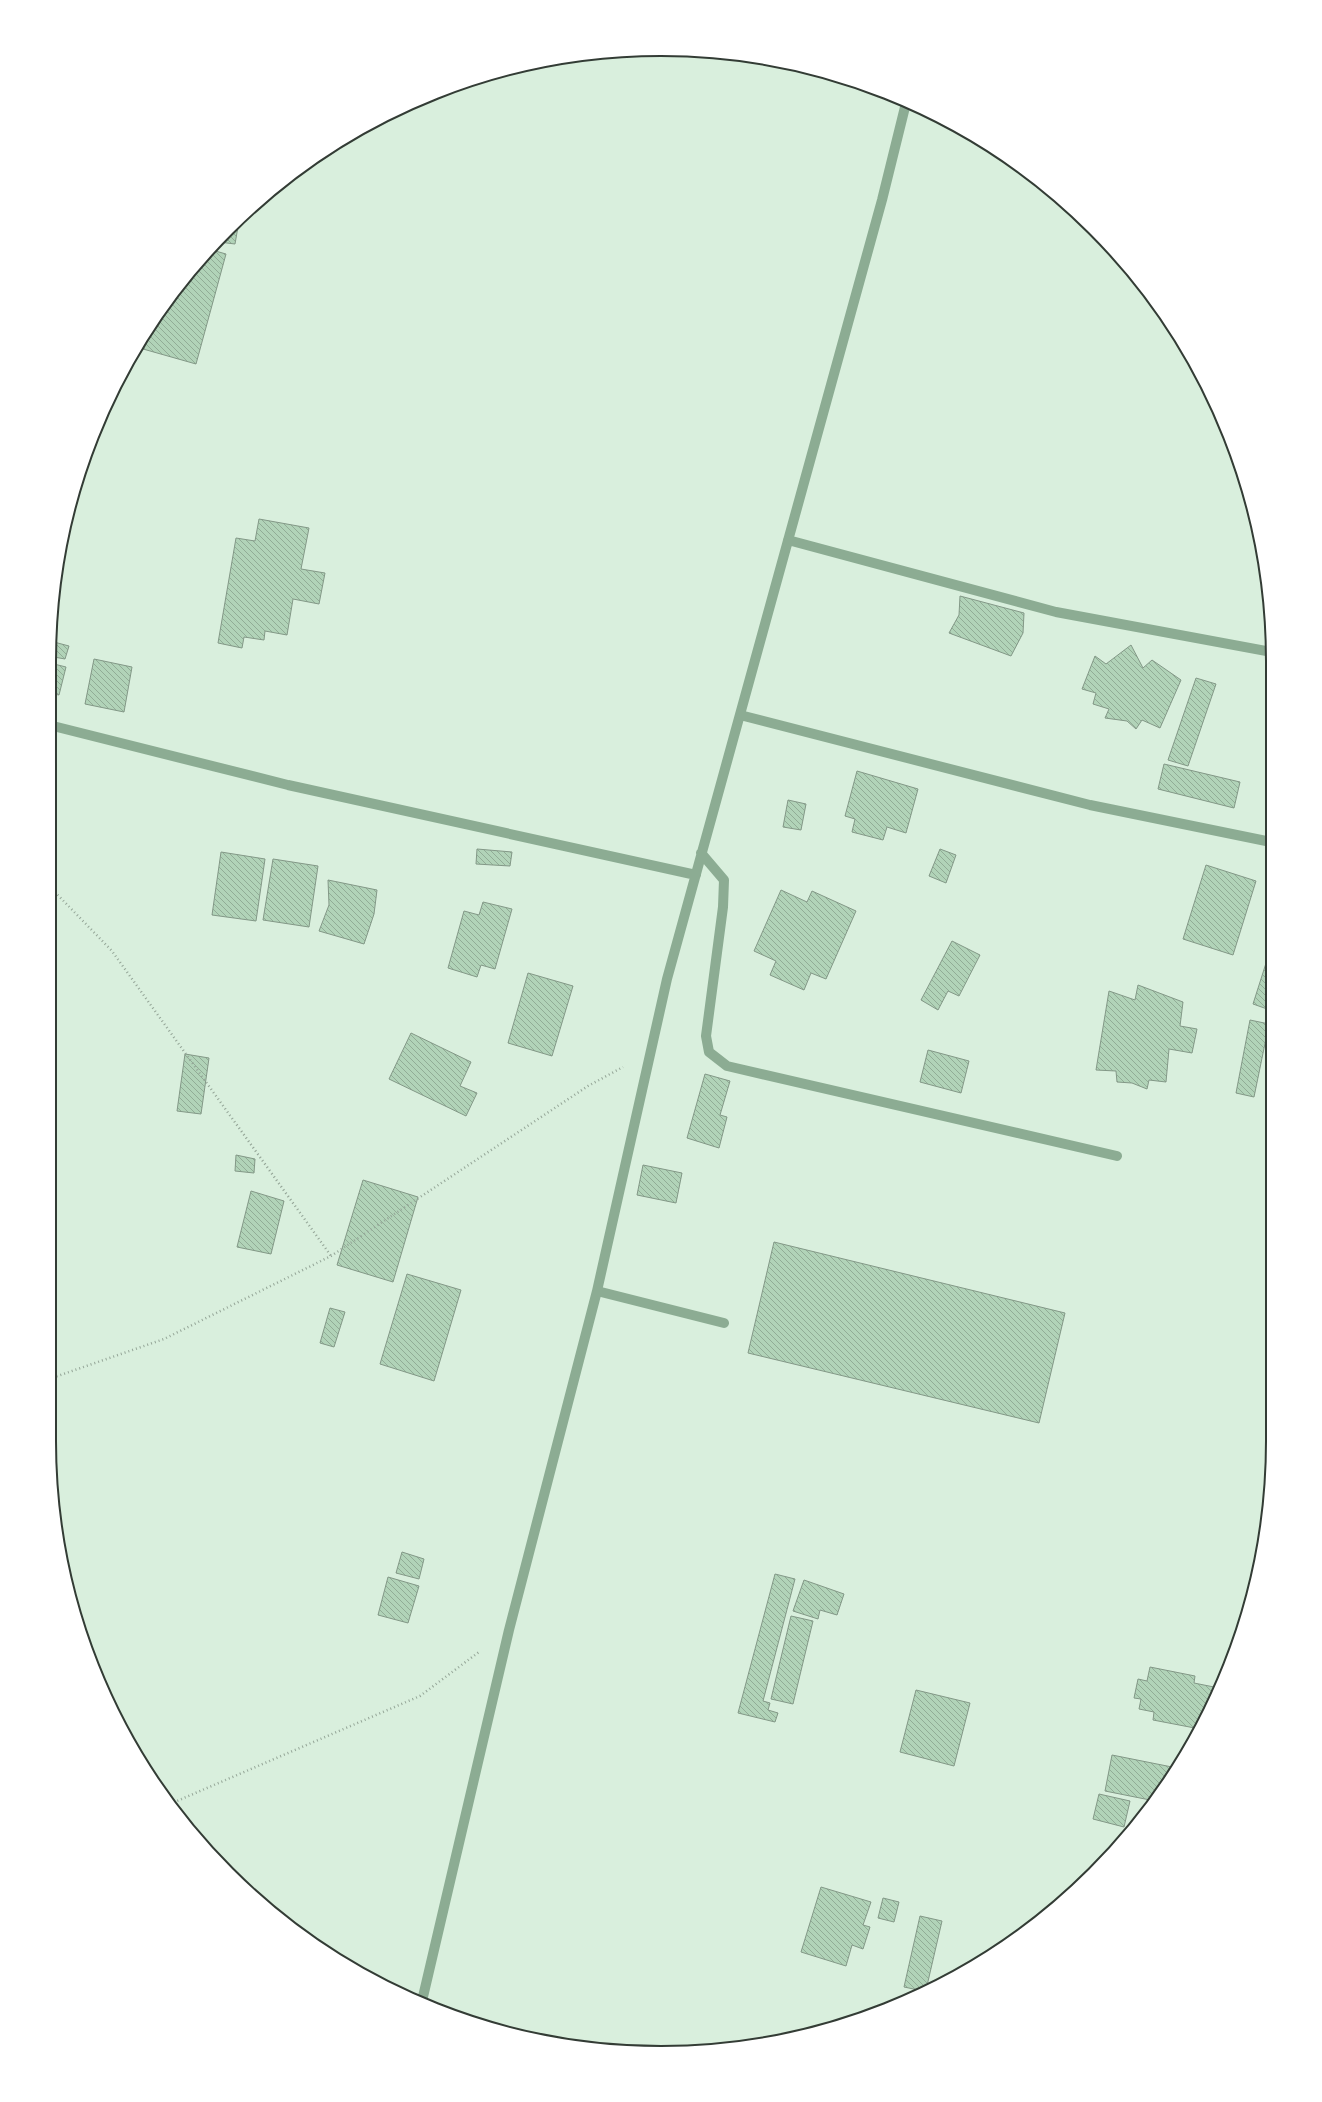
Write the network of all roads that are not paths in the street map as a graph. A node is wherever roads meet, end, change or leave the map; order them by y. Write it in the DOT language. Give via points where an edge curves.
graph roads {
  1 [pos="905,107"];
  2 [pos="788,540"];
  3 [pos="1266,651"];
  4 [pos="740,715"];
  5 [pos="56,727"];
  6 [pos="1266,841"];
  7 [pos="701,853"];
  8 [pos="696,874"];
  9 [pos="1117,1156"];
  10 [pos="597,1291"];
  11 [pos="724,1323"];
  12 [pos="423,1997"];
  1 -- 2 [label="street" via="882,200"];
  2 -- 3 [label="street" via="1056,612"];
  2 -- 4 [label="street"];
  4 -- 6 [label="street" via="1090,805"];
  4 -- 7 [label="street"];
  5 -- 8 [label="street" via="288,785"];
  7 -- 8 [label="street"];
  7 -- 9 [label="street" via="724,880 723,907 706,1036 709,1052 728,1066"];
  8 -- 10 [label="street" via="649,1053"];
  10 -- 11 [label="street"];
  10 -- 12 [label="street" via="509,1630"];
}
